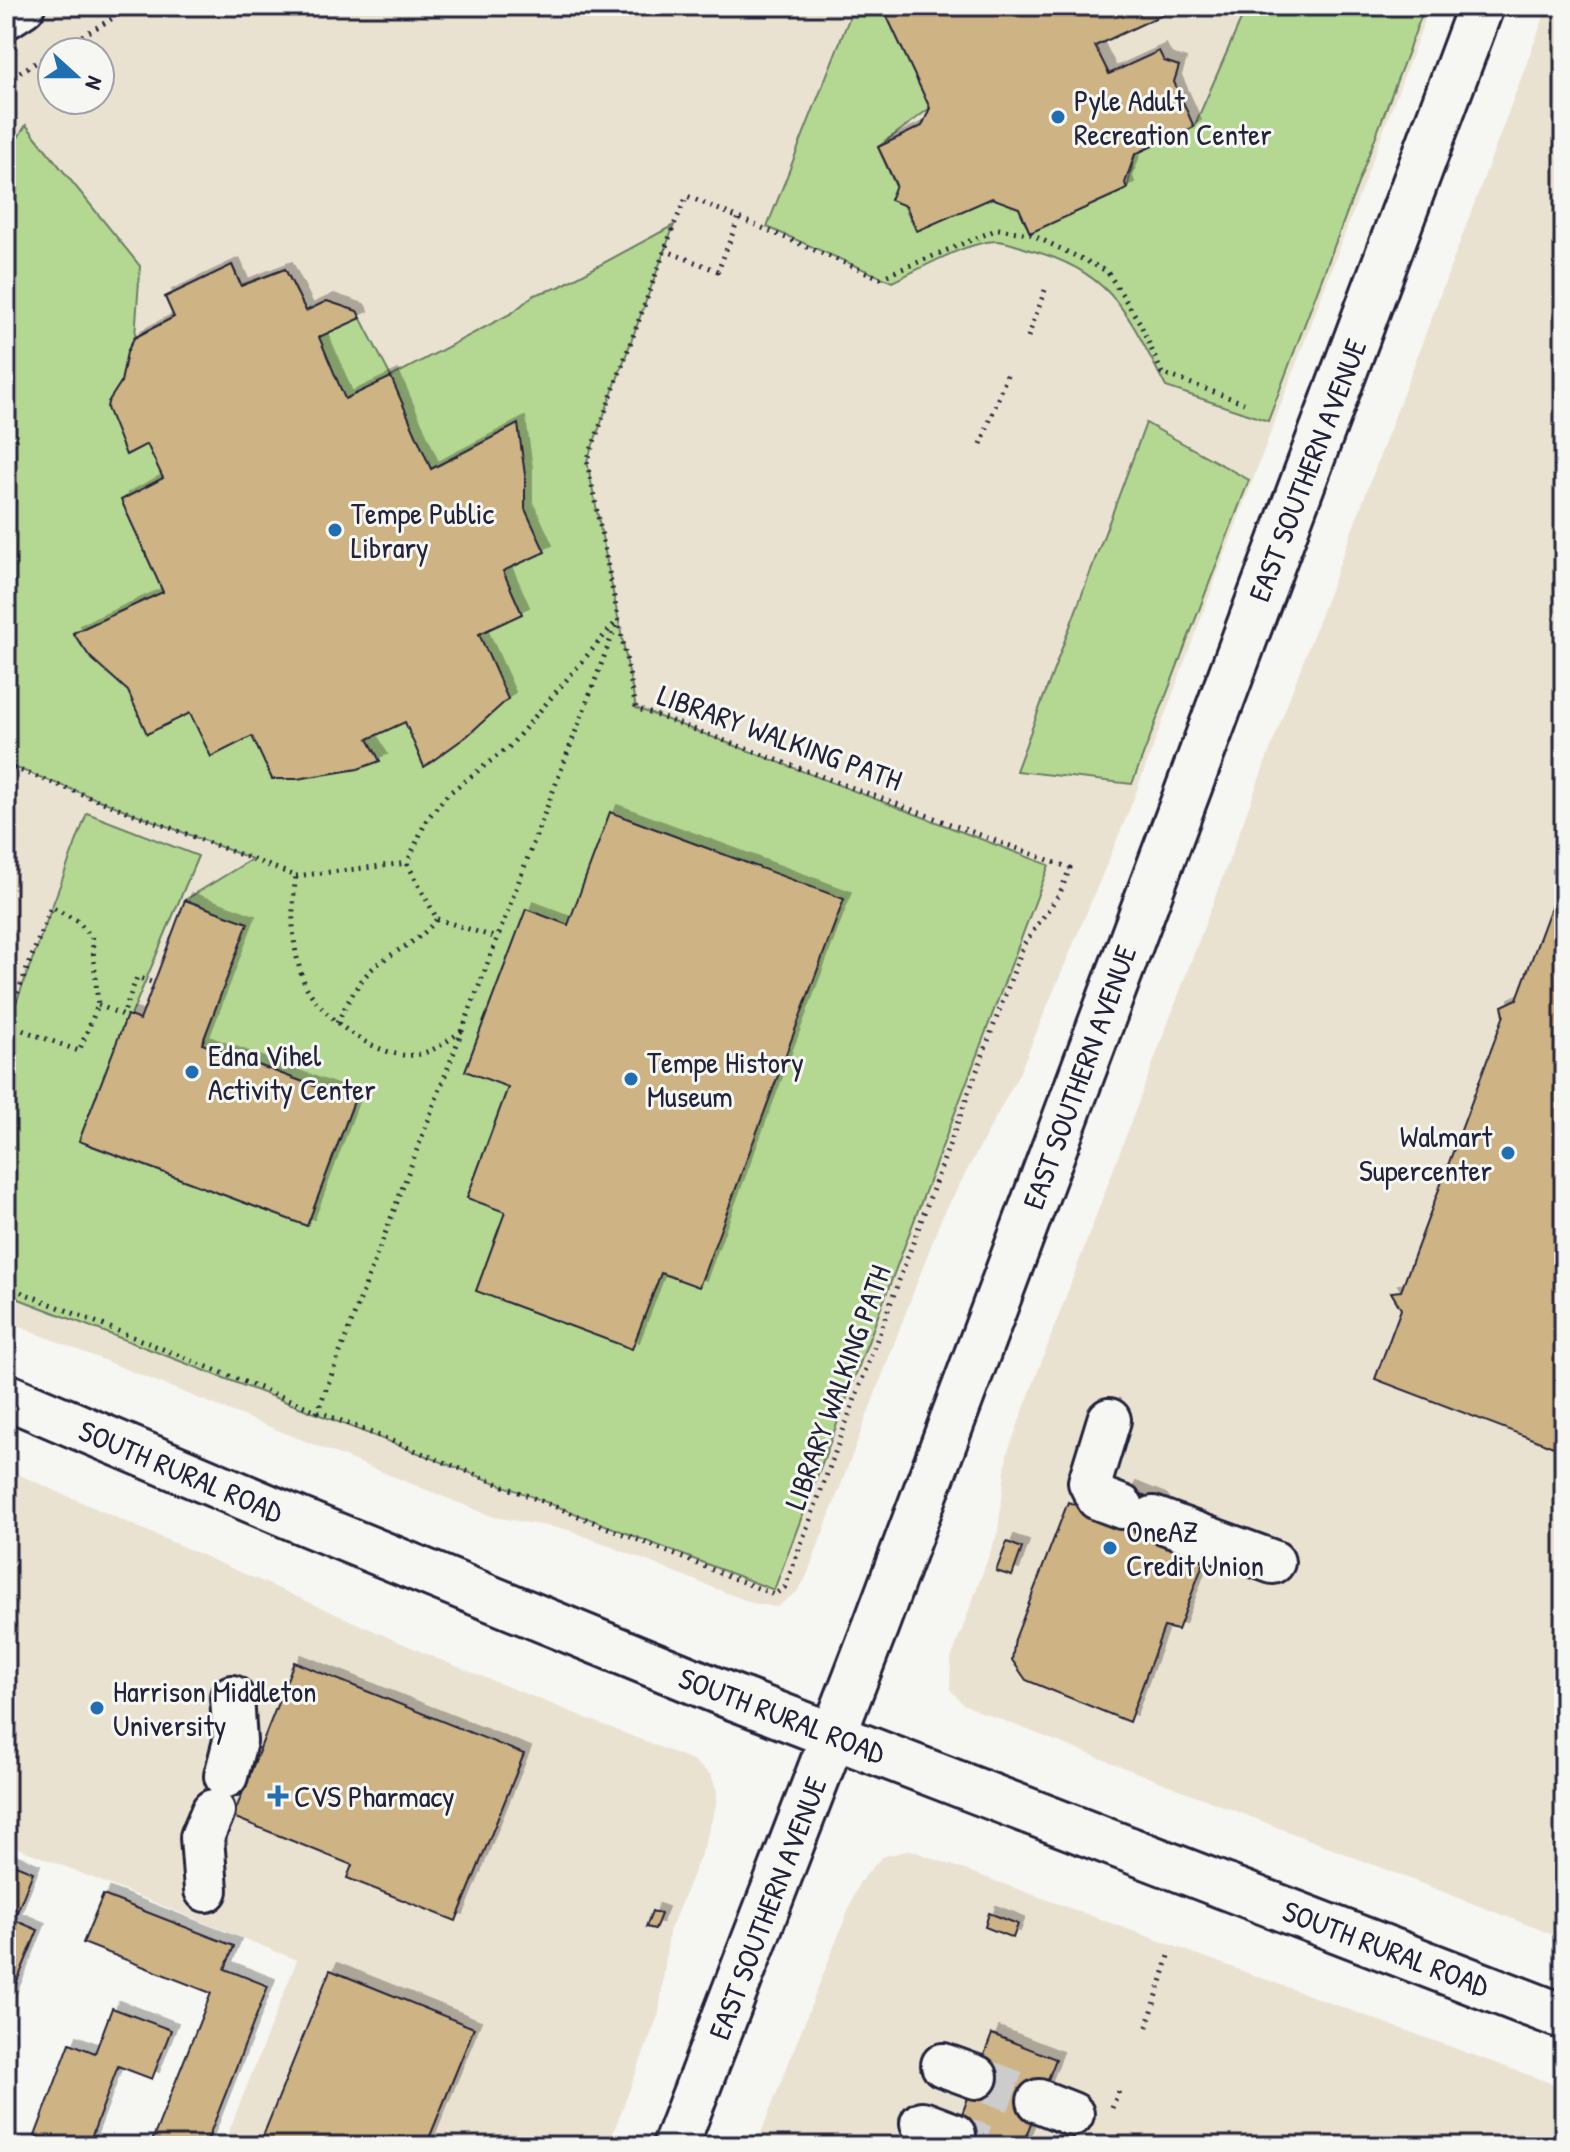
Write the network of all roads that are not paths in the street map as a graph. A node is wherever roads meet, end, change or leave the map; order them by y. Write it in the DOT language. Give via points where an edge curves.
graph roads {
  1 [pos="23,6"];
  2 [pos="1481,6"];
  3 [pos="6,17"];
  4 [pos="6,1396"];
  5 [pos="1109,1420"];
  6 [pos="1273,1562"];
  7 [pos="232,1697"];
  8 [pos="834,1736"];
  9 [pos="206,1890"];
  10 [pos="1564,2017"];
  11 [pos="675,2146"];
  1 -- 3 [label="lane"];
  2 -- 8 [label="main road, EAST SOUTHERN AVENUE"];
  4 -- 8 [label="main road, SOUTH RURAL ROAD"];
  5 -- 6 [label="lane" via="1090,1482 1098,1498"];
  7 -- 9 [label="lane" via="235,1741 202,1837"];
  8 -- 10 [label="main road, SOUTH RURAL ROAD"];
  8 -- 11 [label="main road, EAST SOUTHERN AVENUE"];
}
